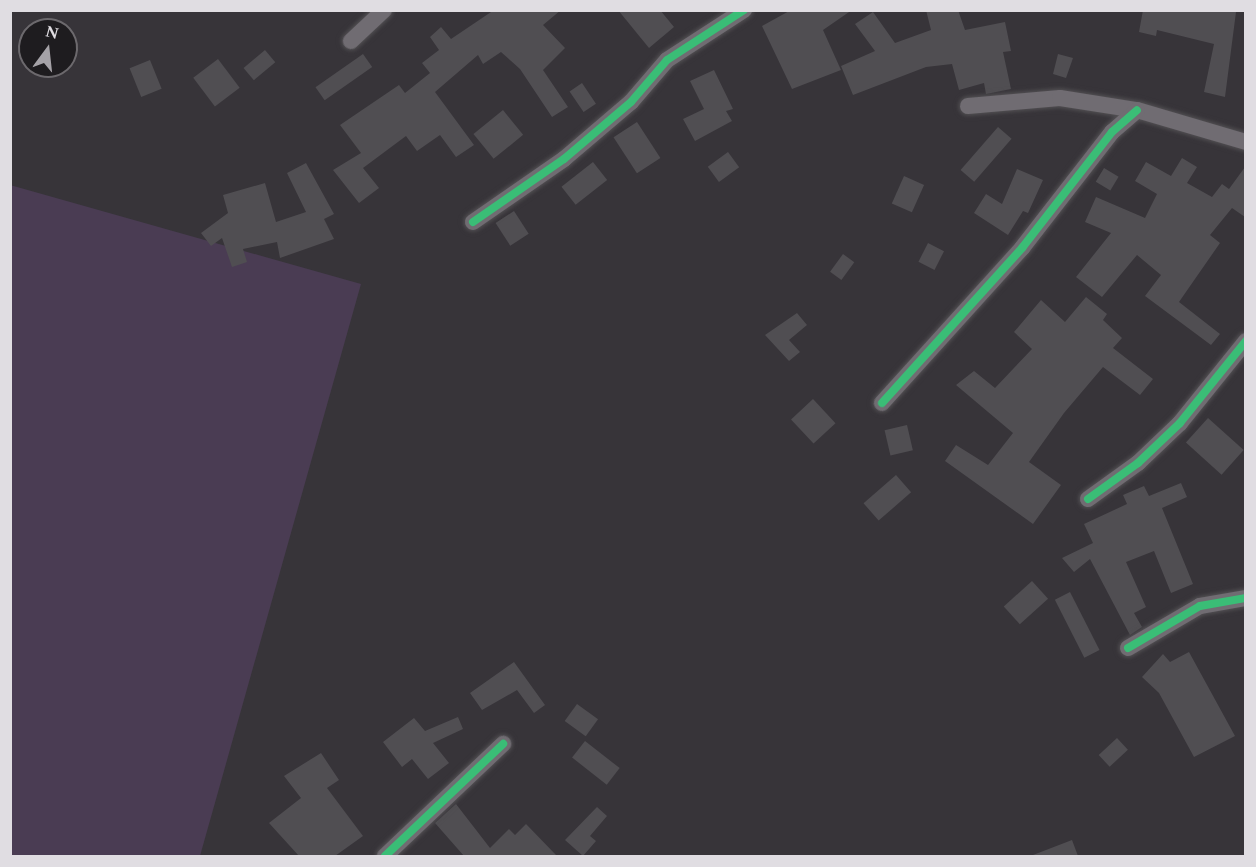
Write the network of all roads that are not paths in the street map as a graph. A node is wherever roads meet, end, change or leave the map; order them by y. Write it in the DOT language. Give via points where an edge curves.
graph roads {
  1 [pos="384,10"];
  2 [pos="744,10"];
  3 [pos="351,41"];
  4 [pos="968,106"];
  5 [pos="1137,110"];
  6 [pos="1245,142"];
  7 [pos="473,222"];
  8 [pos="1245,341"];
  9 [pos="882,403"];
  10 [pos="1088,499"];
  11 [pos="1245,598"];
  12 [pos="1128,648"];
  13 [pos="503,744"];
  14 [pos="385,856"];
  1 -- 3 [label="street"];
  2 -- 7 [label="street" via="667,60 631,102 564,159"];
  4 -- 5 [label="street" via="1060,98"];
  5 -- 6 [label="street"];
  5 -- 9 [label="street" via="1112,132 1022,248"];
  8 -- 10 [label="street" via="1180,423 1138,463"];
  11 -- 12 [label="street" via="1200,606"];
  13 -- 14 [label="street"];
}
